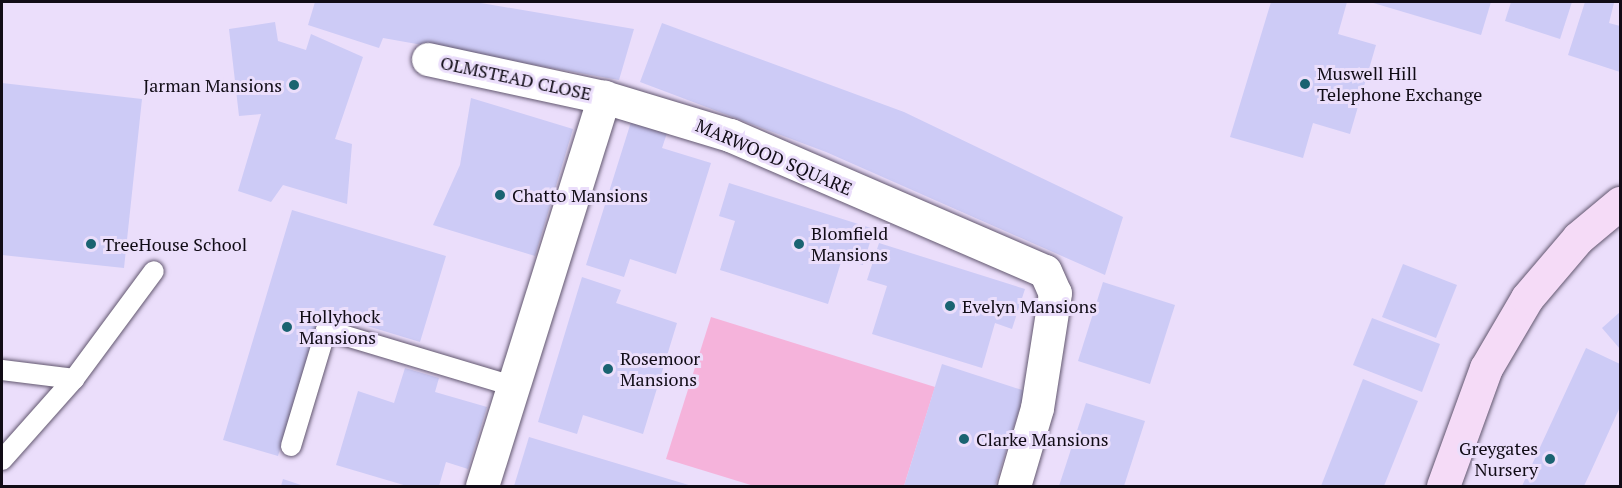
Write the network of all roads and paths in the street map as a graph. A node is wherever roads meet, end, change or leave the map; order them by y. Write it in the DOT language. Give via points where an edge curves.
graph roads {
  1 [pos="428,59"];
  2 [pos="604,97"];
  3 [pos="1620,203"];
  4 [pos="154,271"];
  5 [pos="2,370"];
  6 [pos="74,379"];
  7 [pos="513,386"];
  8 [pos="291,446"];
  9 [pos="2,460"];
  10 [pos="482,486"];
  11 [pos="1014,486"];
  12 [pos="1443,486"];
  1 -- 2 [label="street, OLMSTEAD CLOSE"];
  2 -- 7 [label="street"];
  2 -- 11 [label="street, MARWOOD SQUARE" via="730,135 1045,271 1055,292 1037,408"];
  3 -- 12 [label="main road" via="1578,238 1527,298 1486,368"];
  4 -- 6 [label="lane"];
  5 -- 6 [label="lane"];
  6 -- 9 [label="lane"];
  7 -- 8 [label="lane" via="326,330"];
  7 -- 10 [label="street"];
}
